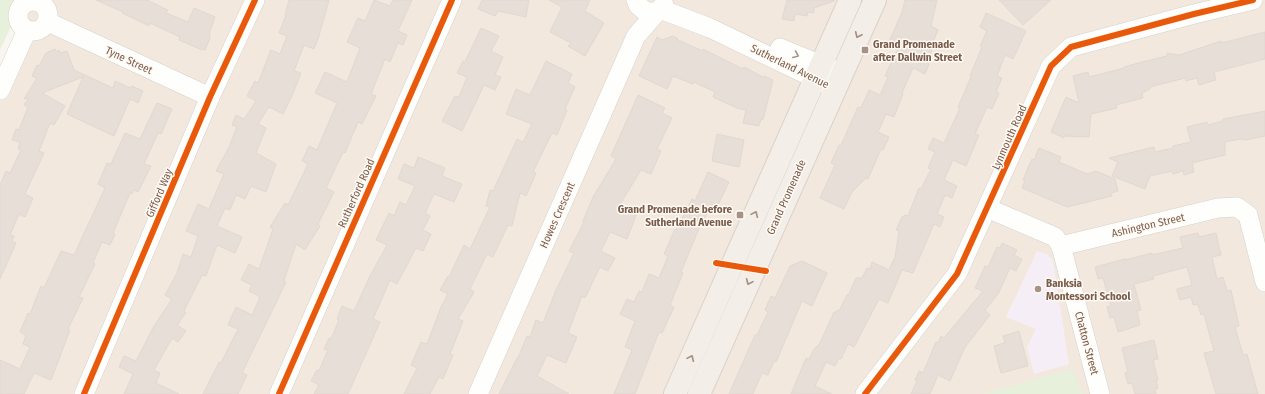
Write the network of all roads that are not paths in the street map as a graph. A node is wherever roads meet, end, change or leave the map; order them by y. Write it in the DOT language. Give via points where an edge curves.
graph roads {
  1 [pos="254,0"];
  2 [pos="452,0"];
  3 [pos="850,0"];
  4 [pos="875,0"];
  5 [pos="1253,0"];
  6 [pos="40,1"];
  7 [pos="655,5"];
  8 [pos="1192,7"];
  9 [pos="48,22"];
  10 [pos="27,30"];
  11 [pos="818,71"];
  12 [pos="838,81"];
  13 [pos="0,90"];
  14 [pos="210,98"];
  15 [pos="987,208"];
  16 [pos="746,234"];
  17 [pos="765,244"];
  18 [pos="1061,246"];
  19 [pos="1265,282"];
  20 [pos="84,394"];
  21 [pos="278,394"];
  22 [pos="478,394"];
  23 [pos="675,394"];
  24 [pos="699,394"];
  25 [pos="865,394"];
  26 [pos="1100,394"];
  1 -- 14 [label="street, Gifford Way"];
  2 -- 21 [label="street, Rutherford Road"];
  3 -- 11 [label="main road, Grand Promenade"];
  4 -- 12 [label="main road, Grand Promenade, one-way"];
  5 -- 8 [label="street, Lynmouth Road"];
  6 -- 9 [label="street" via="48,12"];
  6 -- 10 [label="street" via="30,1 19,10 20,24"];
  7 -- 11 [label="street, Sutherland Avenue" via="747,39"];
  7 -- 22 [label="street, Howes Crescent" via="636,36"];
  8 -- 15 [label="street, Lynmouth Road" via="1071,47 1052,66"];
  9 -- 10 [label="street" via="39,30"];
  9 -- 14 [label="street, Tyne Street"];
  10 -- 13 [label="street"];
  11 -- 12 [label="street, Sutherland Avenue"];
  16 -- 11 [label="main road, Grand Promenade, one-way"];
  12 -- 17 [label="main road, Grand Promenade"];
  14 -- 20 [label="street, Gifford Way"];
  15 -- 18 [label="street" via="1055,237"];
  15 -- 25 [label="street, Lynmouth Road" via="956,274"];
  16 -- 17 [label="main road"];
  23 -- 16 [label="main road, Grand Promenade, one-way"];
  17 -- 24 [label="main road, Grand Promenade, one-way"];
  18 -- 19 [label="street, Ashington Street" via="1218,208 1236,207 1248,215"];
  18 -- 26 [label="street, Chatton Street"];
}
